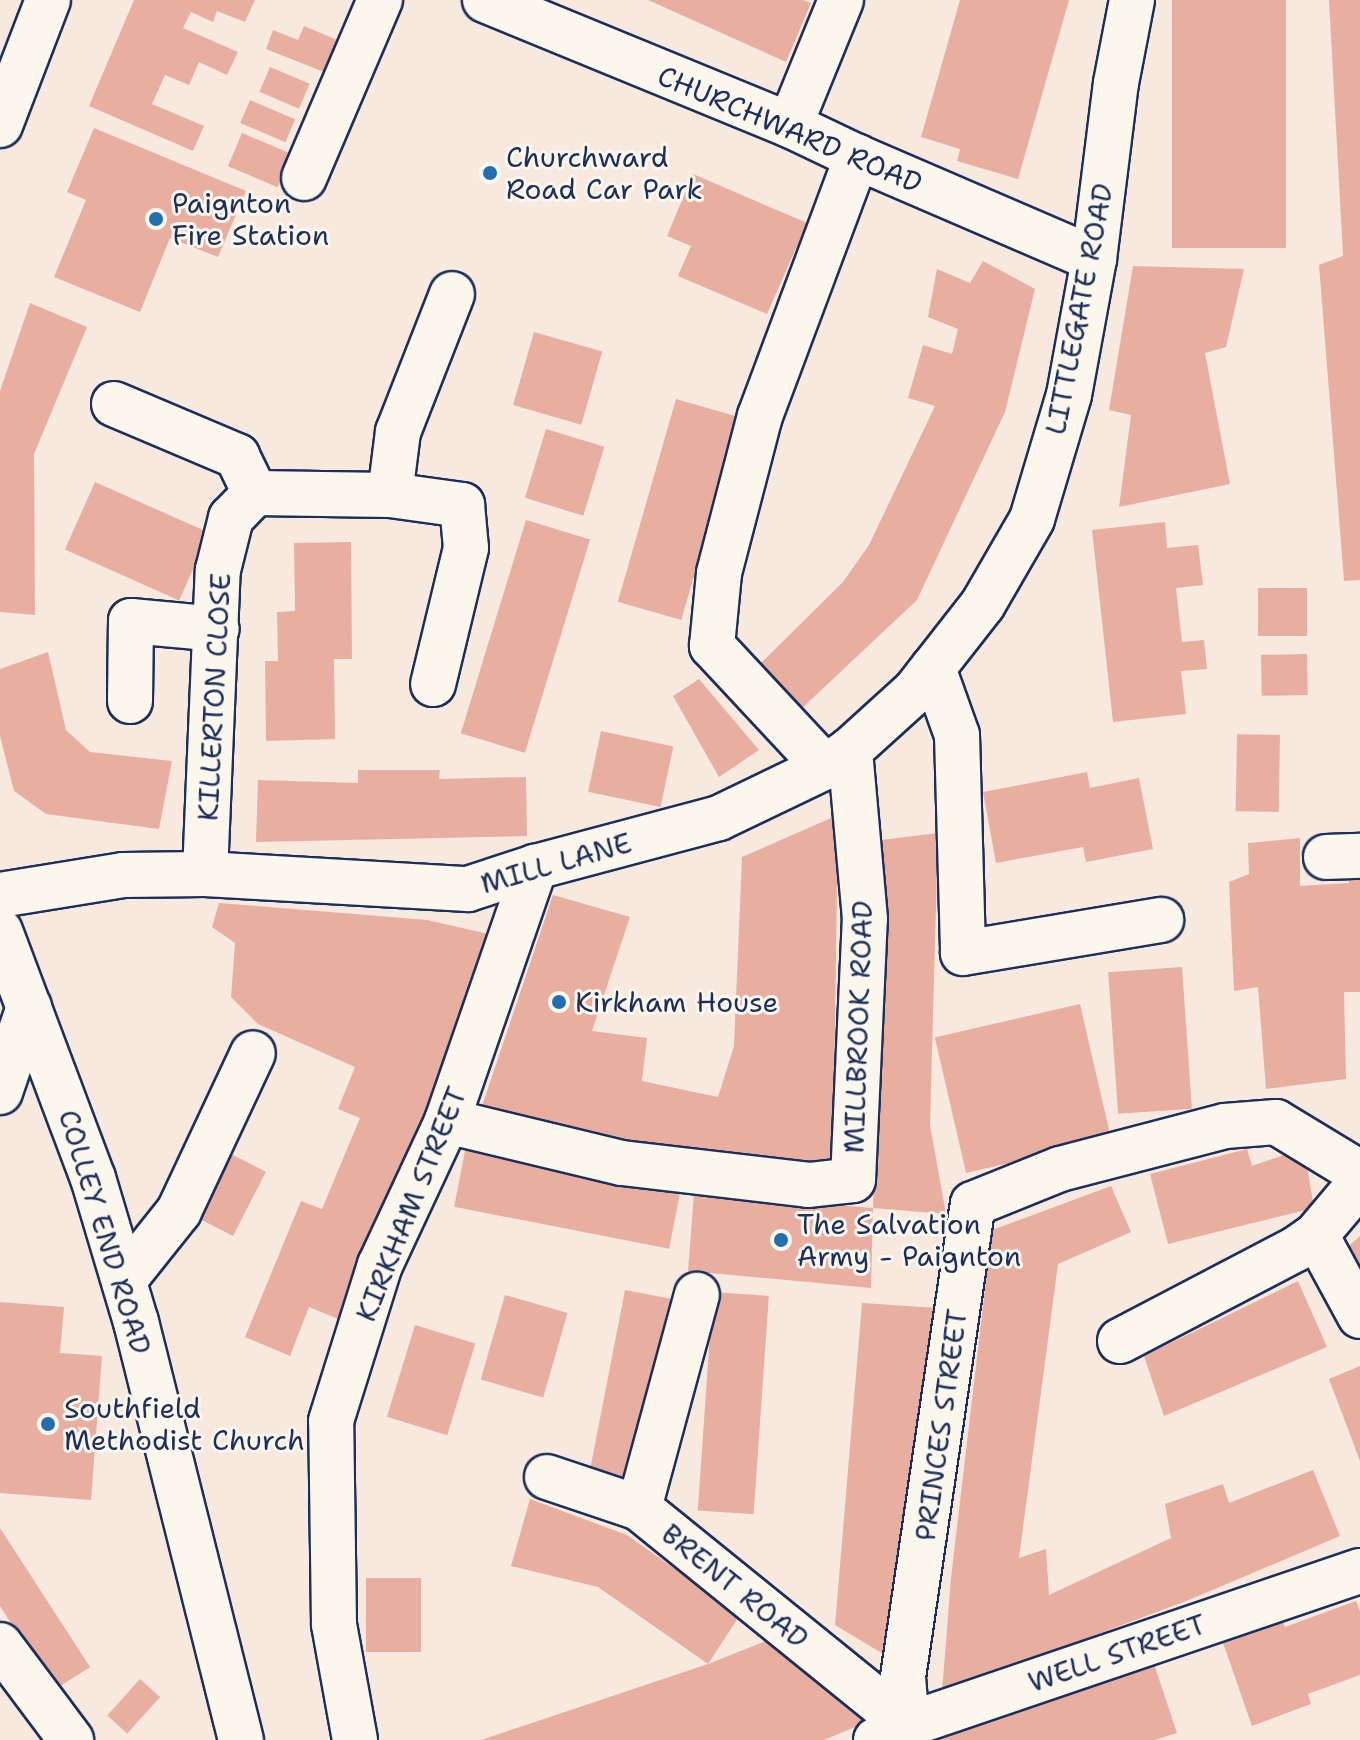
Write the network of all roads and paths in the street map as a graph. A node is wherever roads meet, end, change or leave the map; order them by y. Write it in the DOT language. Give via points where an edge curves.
graph roads {
  1 [pos="48,0"];
  2 [pos="380,0"];
  3 [pos="485,0"];
  4 [pos="841,0"];
  5 [pos="1132,0"];
  6 [pos="0,125"];
  7 [pos="790,125"];
  8 [pos="857,157"];
  9 [pos="304,178"];
  10 [pos="1094,259"];
  11 [pos="452,294"];
  12 [pos="114,404"];
  13 [pos="255,493"];
  14 [pos="390,495"];
  15 [pos="983,604"];
  16 [pos="217,629"];
  17 [pos="933,668"];
  18 [pos="433,684"];
  19 [pos="130,701"];
  20 [pos="837,758"];
  21 [pos="535,867"];
  22 [pos="205,874"];
  23 [pos="0,895"];
  24 [pos="1161,920"];
  25 [pos="0,931"];
  26 [pos="29,1007"];
  27 [pos="253,1053"];
  28 [pos="0,1092"];
  29 [pos="447,1121"];
  30 [pos="1360,1173"];
  31 [pos="1360,1183"];
  32 [pos="1316,1235"];
  33 [pos="124,1280"];
  34 [pos="697,1295"];
  35 [pos="1360,1316"];
  36 [pos="1120,1341"];
  37 [pos="547,1477"];
  38 [pos="639,1508"];
  39 [pos="1360,1571"];
  40 [pos="0,1645"];
  41 [pos="892,1732"];
  42 [pos="71,1740"];
  43 [pos="241,1740"];
  44 [pos="355,1740"];
  1 -- 6 [label="street"];
  2 -- 9 [label="street"];
  3 -- 7 [label="street, CHURCHWARD ROAD"];
  4 -- 7 [label="street"];
  5 -- 10 [label="street, LITTLEGATE ROAD"];
  7 -- 8 [label="street, CHURCHWARD ROAD"];
  8 -- 10 [label="street, CHURCHWARD ROAD"];
  8 -- 20 [label="street" via="760,416 719,573 712,646"];
  10 -- 15 [label="street, LITTLEGATE ROAD" via="1069,395 1032,519"];
  11 -- 14 [label="street" via="398,432"];
  12 -- 13 [label="street" via="237,456"];
  13 -- 14 [label="street"];
  13 -- 16 [label="street, KILLERTON CLOSE" via="231,518 218,570"];
  14 -- 18 [label="street" via="462,505 466,548"];
  15 -- 17 [label="street, MILL LANE"];
  16 -- 19 [label="street" via="131,621"];
  16 -- 22 [label="street, KILLERTON CLOSE"];
  17 -- 20 [label="street, MILL LANE" via="915,691"];
  17 -- 24 [label="street" via="957,735 963,953"];
  20 -- 21 [label="street, MILL LANE" via="719,818"];
  20 -- 29 [label="street, MILLBROOK ROAD" via="865,919 853,1180 809,1185 622,1163"];
  21 -- 22 [label="street, MILL LANE" via="468,889"];
  21 -- 29 [label="street, KIRKHAM STREET"];
  22 -- 23 [label="street, MILL LANE" via="112,877"];
  25 -- 26 [label="street, COLLEY END ROAD"];
  26 -- 28 [label="street"];
  26 -- 33 [label="street, COLLEY END ROAD" via="93,1178"];
  27 -- 33 [label="street" via="179,1211"];
  29 -- 44 [label="street, KIRKHAM STREET" via="380,1265 331,1421 334,1624"];
  30 -- 41 [label="street, PRINCES STREET" via="1276,1122 1225,1126 1060,1169 973,1204"];
  31 -- 32 [label="street"];
  32 -- 35 [label="street"];
  32 -- 36 [label="street"];
  33 -- 43 [label="street, COLLEY END ROAD"];
  34 -- 38 [label="street"];
  37 -- 38 [label="street, BRENT ROAD"];
  38 -- 41 [label="street, BRENT ROAD"];
  39 -- 41 [label="street, WELL STREET"];
  40 -- 42 [label="street"];
}
